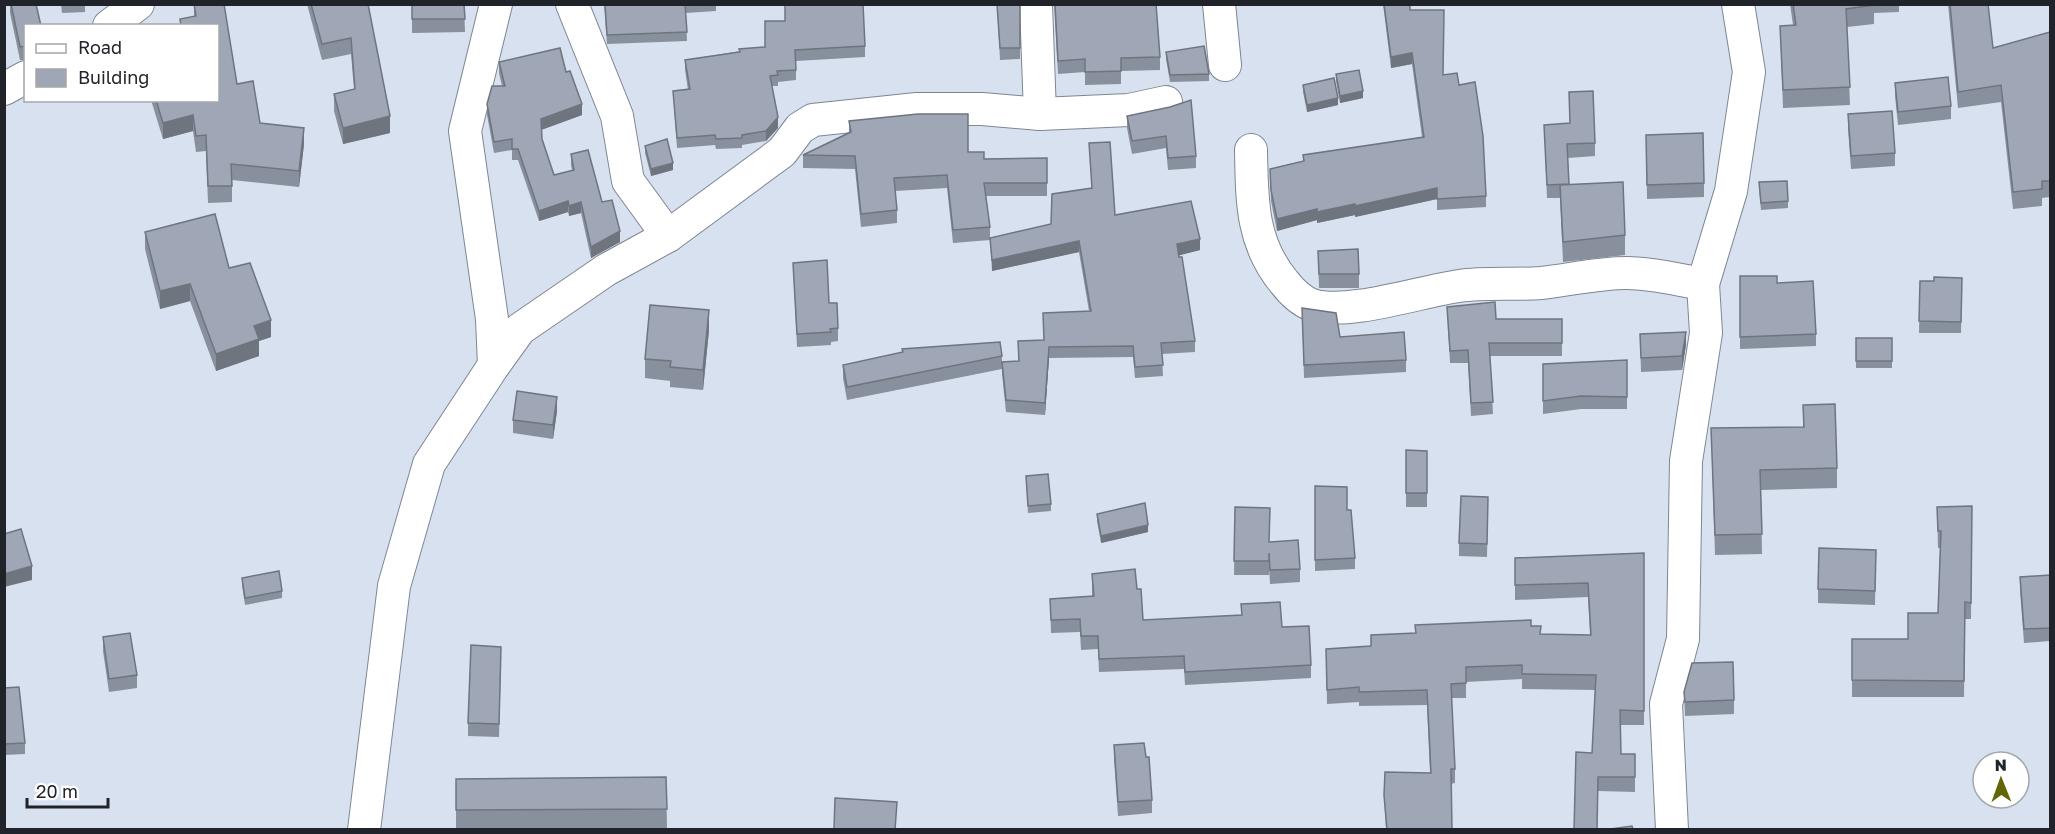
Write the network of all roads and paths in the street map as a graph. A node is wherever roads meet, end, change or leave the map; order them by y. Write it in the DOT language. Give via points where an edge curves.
graph roads {
  1 [pos="138,4"];
  2 [pos="496,4"];
  3 [pos="572,4"];
  4 [pos="1035,4"];
  5 [pos="1219,4"];
  6 [pos="1738,4"];
  7 [pos="112,24"];
  8 [pos="1225,65"];
  9 [pos="24,78"];
  10 [pos="4,89"];
  11 [pos="1166,102"];
  12 [pos="1040,114"];
  13 [pos="1251,150"];
  14 [pos="668,236"];
  15 [pos="1703,284"];
  16 [pos="494,365"];
  17 [pos="364,830"];
  18 [pos="1672,830"];
  1 -- 7 [label="street"];
  2 -- 16 [label="street" via="465,130 492,319"];
  3 -- 14 [label="street" via="616,116 628,181"];
  4 -- 12 [label="street"];
  5 -- 8 [label="street"];
  6 -- 15 [label="street" via="1749,72 1731,191"];
  9 -- 10 [label="street"];
  11 -- 12 [label="street" via="1129,110"];
  12 -- 14 [label="street" via="917,109 813,120 800,128 782,153"];
  13 -- 15 [label="street" via="1252,200 1259,240 1269,264 1293,292 1311,305 1329,308 1405,299 1460,286 1541,283 1626,273"];
  14 -- 16 [label="street" via="606,270 520,329"];
  15 -- 18 [label="street" via="1706,333 1686,461 1683,639 1666,704"];
  16 -- 17 [label="street" via="429,464 394,586"];
}
